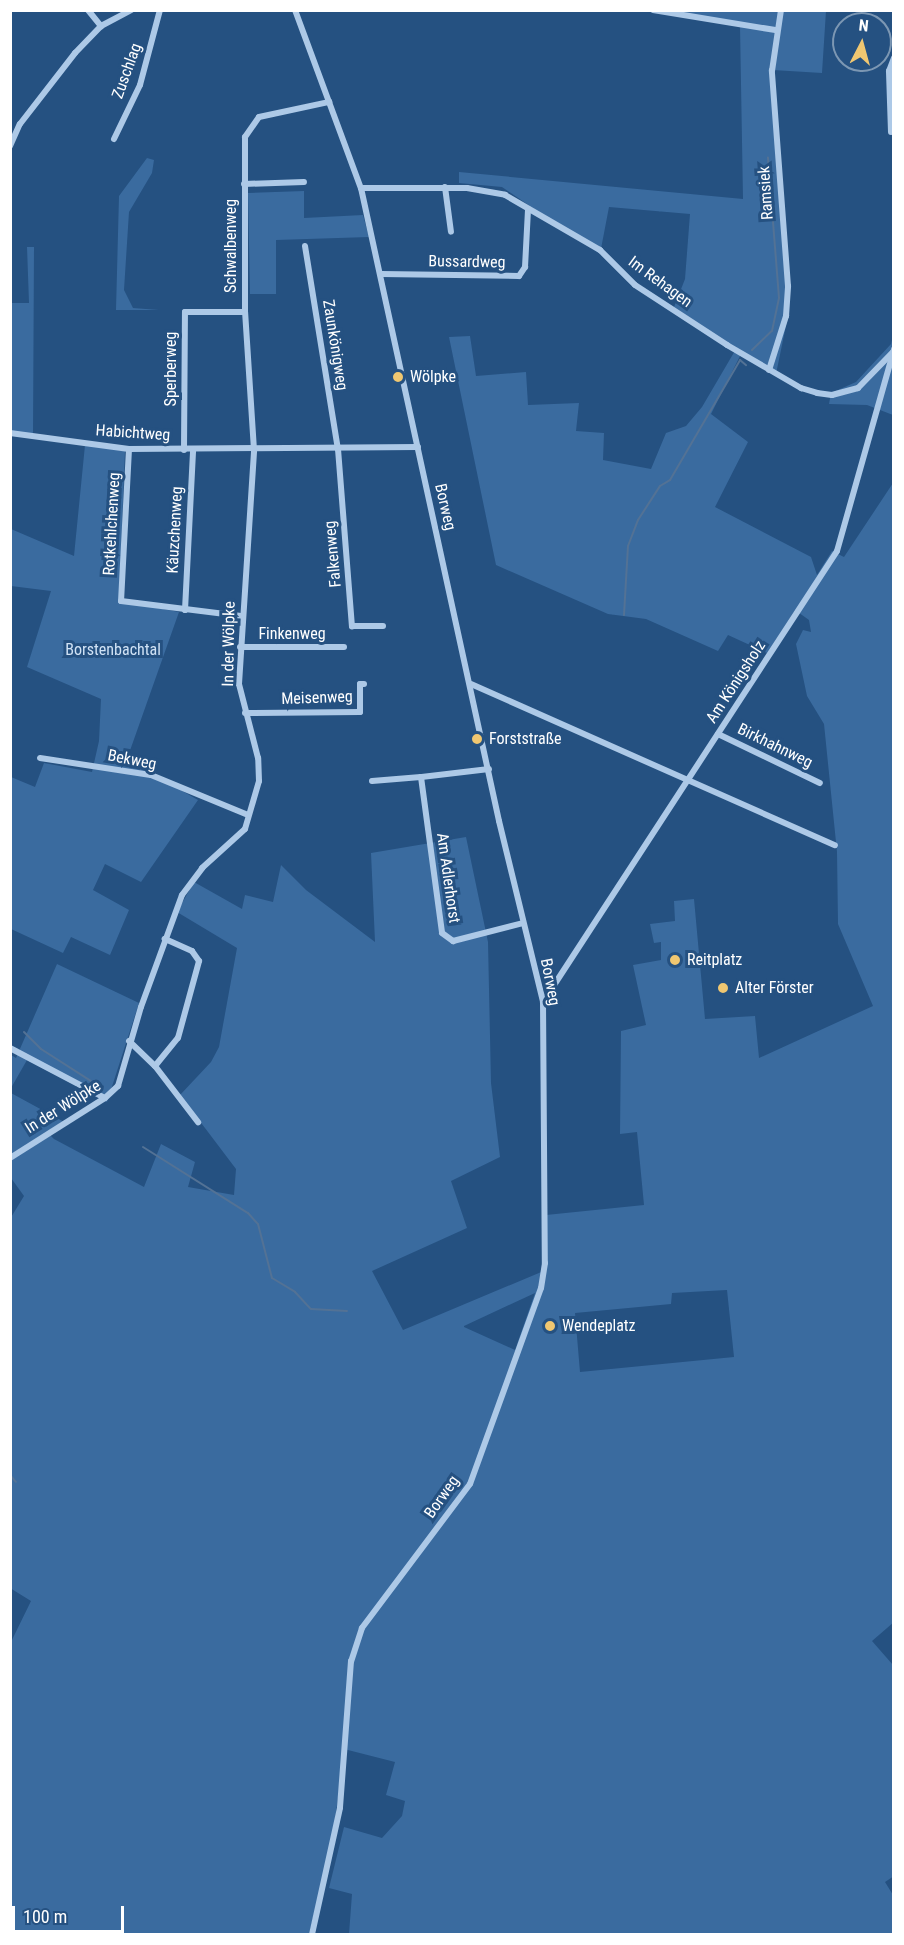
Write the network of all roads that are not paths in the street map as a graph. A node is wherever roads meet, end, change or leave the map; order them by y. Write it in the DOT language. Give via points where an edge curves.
graph roads {
  1 [pos="88,10"];
  2 [pos="131,10"];
  3 [pos="159,10"];
  4 [pos="295,10"];
  5 [pos="653,10"];
  6 [pos="781,10"];
  7 [pos="101,26"];
  8 [pos="775,30"];
  9 [pos="894,58"];
  10 [pos="329,102"];
  11 [pos="891,132"];
  12 [pos="114,139"];
  13 [pos="10,146"];
  14 [pos="304,182"];
  15 [pos="244,184"];
  16 [pos="445,187"];
  17 [pos="361,188"];
  18 [pos="528,209"];
  19 [pos="451,232"];
  20 [pos="305,246"];
  21 [pos="381,274"];
  22 [pos="245,312"];
  23 [pos="893,351"];
  24 [pos="769,370"];
  25 [pos="10,433"];
  26 [pos="418,447"];
  27 [pos="129,449"];
  28 [pos="338,449"];
  29 [pos="184,450"];
  30 [pos="193,450"];
  31 [pos="254,450"];
  32 [pos="185,610"];
  33 [pos="242,616"];
  34 [pos="383,626"];
  35 [pos="344,647"];
  36 [pos="240,648"];
  37 [pos="364,684"];
  38 [pos="471,684"];
  39 [pos="245,712"];
  40 [pos="718,734"];
  41 [pos="40,758"];
  42 [pos="489,769"];
  43 [pos="421,777"];
  44 [pos="687,780"];
  45 [pos="372,781"];
  46 [pos="820,783"];
  47 [pos="248,815"];
  48 [pos="835,845"];
  49 [pos="523,923"];
  50 [pos="165,939"];
  51 [pos="543,1002"];
  52 [pos="129,1041"];
  53 [pos="10,1048"];
  54 [pos="155,1066"];
  55 [pos="105,1098"];
  56 [pos="198,1122"];
  57 [pos="10,1158"];
  58 [pos="312,1935"];
  1 -- 7 [label="street"];
  2 -- 7 [label="street"];
  3 -- 12 [label="street, Zuschlag" via="140,85"];
  4 -- 10 [label="street, Borweg"];
  5 -- 8 [label="street"];
  6 -- 8 [label="street, Ramsiek"];
  7 -- 13 [label="street" via="75,52 32,108"];
  8 -- 24 [label="street, Ramsiek" via="772,71 788,286 786,316"];
  9 -- 11 [label="street" via="889,71"];
  10 -- 15 [label="street, Schwalbenweg" via="259,117 250,125 245,137"];
  10 -- 17 [label="street, Borweg"];
  14 -- 15 [label="street"];
  15 -- 22 [label="street, Schwalbenweg"];
  16 -- 17 [label="street, Im Rehagen"];
  16 -- 18 [label="street, Im Rehagen" via="505,195"];
  16 -- 19 [label="street"];
  17 -- 21 [label="street, Borweg"];
  18 -- 21 [label="street, Bussardweg" via="525,267 519,276"];
  18 -- 24 [label="street, Im Rehagen" via="600,250 635,285"];
  20 -- 28 [label="street, Zaunkönigweg"];
  21 -- 26 [label="street, Borweg"];
  22 -- 29 [label="street, Sperberweg" via="185,312"];
  22 -- 31 [label="street, Schwalbenweg"];
  23 -- 24 [label="street, Im Rehagen" via="858,388 843,394 809,390"];
  23 -- 40 [label="street, Am Königsholz" via="837,551"];
  25 -- 27 [label="street, Habichtweg"];
  26 -- 28 [label="street"];
  26 -- 38 [label="street, Borweg"];
  27 -- 29 [label="street, Habichtweg"];
  27 -- 32 [label="street, Rotkehlchenweg" via="121,601"];
  28 -- 31 [label="street"];
  28 -- 34 [label="street, Falkenweg" via="352,626"];
  29 -- 30 [label="street, Habichtweg"];
  30 -- 31 [label="street, Habichtweg"];
  30 -- 32 [label="street, Käuzchenweg"];
  31 -- 33 [label="street, In der Wölpke"];
  32 -- 33 [label="street"];
  33 -- 36 [label="street, In der Wölpke"];
  35 -- 36 [label="street, Finkenweg"];
  36 -- 39 [label="street, In der Wölpke" via="239,684"];
  37 -- 39 [label="street, Meisenweg" via="360,684 360,712"];
  38 -- 42 [label="street, Borweg"];
  38 -- 44 [label="street"];
  39 -- 47 [label="street, In der Wölpke" via="259,772"];
  40 -- 44 [label="street, Am Königsholz"];
  40 -- 46 [label="street, Birkhahnweg"];
  41 -- 47 [label="street, Bekweg" via="151,775"];
  42 -- 43 [label="street"];
  42 -- 49 [label="street, Borweg"];
  43 -- 45 [label="street"];
  43 -- 49 [label="street, Am Adlerhorst" via="445,939 453,941"];
  44 -- 48 [label="street"];
  44 -- 51 [label="street, Am Königsholz"];
  47 -- 50 [label="street, In der Wölpke" via="245,829 190,882"];
  49 -- 51 [label="street, Borweg"];
  50 -- 52 [label="street, In der Wölpke"];
  50 -- 54 [label="street" via="192,951 199,962 178,1038"];
  51 -- 58 [label="street, Borweg" via="545,1263 541,1288 470,1484 362,1628 351,1661 340,1808"];
  52 -- 54 [label="street"];
  52 -- 55 [label="street, In der Wölpke" via="118,1086"];
  53 -- 55 [label="street"];
  54 -- 56 [label="street"];
  55 -- 57 [label="street, In der Wölpke"];
}
